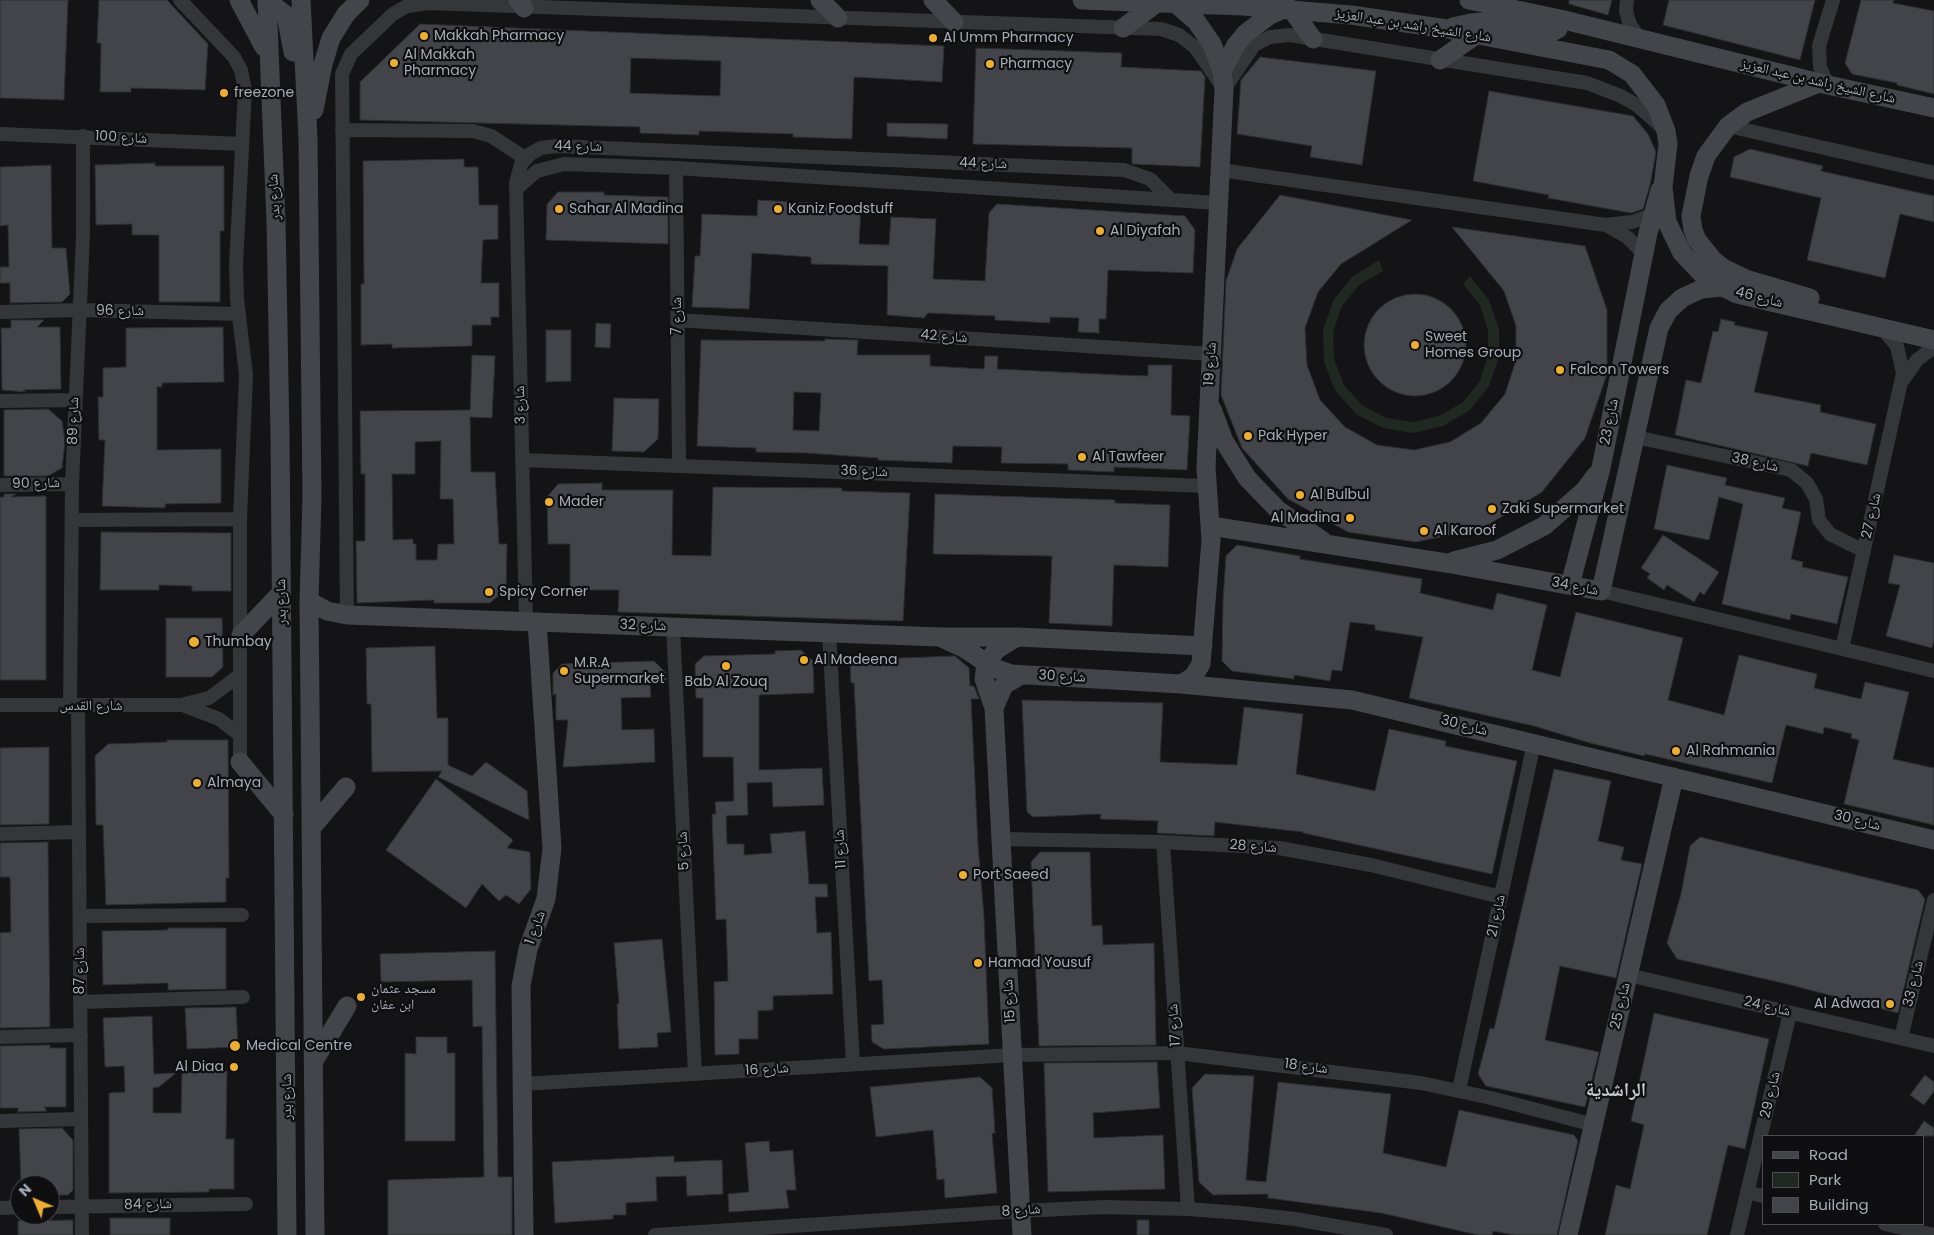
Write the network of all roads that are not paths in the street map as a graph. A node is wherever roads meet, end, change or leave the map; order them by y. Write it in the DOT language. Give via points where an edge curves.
graph roads {
  1 [pos="180,0"];
  2 [pos="239,0"];
  3 [pos="301,0"];
  4 [pos="360,0"];
  5 [pos="820,0"];
  6 [pos="932,0"];
  7 [pos="1082,0"];
  8 [pos="1469,0"];
  9 [pos="1627,0"];
  10 [pos="1833,0"];
  11 [pos="267,3"];
  12 [pos="1167,3"];
  13 [pos="521,4"];
  14 [pos="1287,9"];
  15 [pos="838,18"];
  16 [pos="1560,19"];
  17 [pos="954,22"];
  18 [pos="1123,28"];
  19 [pos="1447,30"];
  20 [pos="1476,35"];
  21 [pos="1313,39"];
  22 [pos="1641,40"];
  23 [pos="268,56"];
  24 [pos="1440,60"];
  25 [pos="305,72"];
  26 [pos="1223,80"];
  27 [pos="1823,84"];
  28 [pos="1934,108"];
  29 [pos="1728,126"];
  30 [pos="342,130"];
  31 [pos="1666,130"];
  32 [pos="0,134"];
  33 [pos="83,136"];
  34 [pos="308,138"];
  35 [pos="242,144"];
  36 [pos="525,158"];
  37 [pos="676,168"];
  38 [pos="1220,170"];
  39 [pos="1666,170"];
  40 [pos="1934,174"];
  41 [pos="516,189"];
  42 [pos="1169,198"];
  43 [pos="1218,203"];
  44 [pos="1652,215"];
  45 [pos="1606,225"];
  46 [pos="1644,254"];
  47 [pos="1721,287"];
  48 [pos="80,310"];
  49 [pos="0,312"];
  50 [pos="239,314"];
  51 [pos="1846,318"];
  52 [pos="678,320"];
  53 [pos="1879,326"];
  54 [pos="1934,340"];
  55 [pos="1934,347"];
  56 [pos="1212,354"];
  57 [pos="1901,383"];
  58 [pos="74,400"];
  59 [pos="1208,400"];
  60 [pos="0,401"];
  61 [pos="1635,437"];
  62 [pos="522,460"];
  63 [pos="679,464"];
  64 [pos="1601,468"];
  65 [pos="0,484"];
  66 [pos="72,484"];
  67 [pos="1206,486"];
  68 [pos="240,519"];
  69 [pos="72,520"];
  70 [pos="1211,526"];
  71 [pos="1333,546"];
  72 [pos="1864,551"];
  73 [pos="1446,563"];
  74 [pos="1570,585"];
  75 [pos="1601,591"];
  76 [pos="282,593"];
  77 [pos="310,601"];
  78 [pos="347,615"];
  79 [pos="532,622"];
  80 [pos="673,627"];
  81 [pos="829,633"];
  82 [pos="241,635"];
  83 [pos="940,637"];
  84 [pos="1018,637"];
  85 [pos="311,638"];
  86 [pos="1842,649"];
  87 [pos="1202,651"];
  88 [pos="986,664"];
  89 [pos="1934,671"];
  90 [pos="1020,674"];
  91 [pos="240,675"];
  92 [pos="1181,684"];
  93 [pos="1225,688"];
  94 [pos="0,705"];
  95 [pos="181,705"];
  96 [pos="74,707"];
  97 [pos="994,708"];
  98 [pos="240,735"];
  99 [pos="1534,743"];
  100 [pos="240,762"];
  101 [pos="1674,777"];
  102 [pos="346,787"];
  103 [pos="284,815"];
  104 [pos="312,827"];
  105 [pos="79,832"];
  106 [pos="0,834"];
  107 [pos="1001,839"];
  108 [pos="1934,840"];
  109 [pos="1163,842"];
  110 [pos="1501,897"];
  111 [pos="1934,900"];
  112 [pos="242,915"];
  113 [pos="80,916"];
  114 [pos="1628,975"];
  115 [pos="243,997"];
  116 [pos="81,1002"];
  117 [pos="347,1006"];
  118 [pos="1790,1012"];
  119 [pos="81,1035"];
  120 [pos="0,1037"];
  121 [pos="1901,1038"];
  122 [pos="1934,1046"];
  123 [pos="1177,1053"];
  124 [pos="1013,1055"];
  125 [pos="314,1060"];
  126 [pos="853,1064"];
  127 [pos="695,1074"];
  128 [pos="522,1084"];
  129 [pos="1459,1090"];
  130 [pos="81,1119"];
  131 [pos="0,1120"];
  132 [pos="1594,1126"];
  133 [pos="1747,1192"];
  134 [pos="1762,1196"];
  135 [pos="246,1204"];
  136 [pos="82,1206"];
  137 [pos="60,1207"];
  138 [pos="1188,1209"];
  139 [pos="1021,1211"];
  140 [pos="1889,1228"];
  141 [pos="82,1235"];
  142 [pos="287,1235"];
  143 [pos="315,1235"];
  144 [pos="524,1235"];
  145 [pos="655,1235"];
  146 [pos="1022,1235"];
  147 [pos="1386,1235"];
  148 [pos="1568,1235"];
  149 [pos="1737,1235"];
  150 [pos="1934,1235"];
  1 -- 35 [label="street" via="234,57 241,70 245,90"];
  2 -- 23 [label="street"];
  3 -- 25 [label="street, شارع بدر"];
  4 -- 34 [label="street" via="338,26 326,51"];
  5 -- 15 [label="street"];
  6 -- 17 [label="street"];
  7 -- 12 [label="street, شارع الشيخ راشد بن عبد العزيز"];
  8 -- 16 [label="street, شارع الشيخ راشد بن عبد العزيز"];
  9 -- 22 [label="street" via="1630,25"];
  10 -- 27 [label="street" via="1819,46"];
  11 -- 23 [label="street, شارع بدر"];
  11 -- 25 [label="street" via="286,15 292,52"];
  12 -- 14 [label="street, شارع الشيخ راشد بن عبد العزيز"];
  12 -- 18 [label="street"];
  12 -- 26 [label="street, شارع 19" via="1191,16 1205,32"];
  13 -- 15 [label="street"];
  13 -- 30 [label="street" via="428,3 400,10 347,60 341,81"];
  14 -- 19 [label="street, شارع الشيخ راشد بن عبد العزيز"];
  14 -- 21 [label="street"];
  14 -- 26 [label="street, شارع 19" via="1270,15 1236,44"];
  15 -- 17 [label="street"];
  16 -- 19 [label="street" via="1558,29 1550,33 1496,21 1471,23"];
  16 -- 22 [label="street, شارع الشيخ راشد بن عبد العزيز"];
  17 -- 18 [label="street"];
  18 -- 26 [label="street" via="1160,29 1179,35 1195,47"];
  19 -- 20 [label="street, شارع الشيخ راشد بن عبد العزيز"];
  20 -- 24 [label="street"];
  20 -- 31 [label="street, شارع الشيخ راشد بن عبد العزيز" via="1609,60 1632,74 1645,89"];
  21 -- 24 [label="street"];
  21 -- 26 [label="street" via="1280,34 1262,40"];
  22 -- 27 [label="street, شارع الشيخ راشد بن عبد العزيز"];
  23 -- 76 [label="street, شارع بدر" via="276,221"];
  24 -- 31 [label="street" via="1604,88 1638,106"];
  25 -- 34 [label="street, شارع بدر"];
  26 -- 38 [label="street, شارع 19"];
  27 -- 28 [label="street, شارع الشيخ راشد بن عبد العزيز"];
  27 -- 29 [label="street" via="1747,112"];
  29 -- 40 [label="street"];
  29 -- 51 [label="street" via="1712,145 1699,176 1691,216 1697,240 1713,260 1734,275 1817,301"];
  30 -- 36 [label="street" via="473,131 497,140"];
  30 -- 78 [label="street"];
  31 -- 39 [label="street, شارع الشيخ راشد بن عبد العزيز"];
  32 -- 33 [label="street, شارع 100"];
  33 -- 35 [label="street, شارع 100"];
  33 -- 48 [label="street, شارع 89"];
  34 -- 77 [label="street, شارع بدر"];
  35 -- 50 [label="street" via="236,265"];
  36 -- 41 [label="street" via="518,170"];
  36 -- 42 [label="street, شارع 44" via="541,148 557,146 1124,170 1150,179"];
  37 -- 41 [label="street, شارع 44" via="555,165 537,171"];
  37 -- 42 [label="street, شارع 44"];
  37 -- 52 [label="street, شارع 7"];
  38 -- 43 [label="street, شارع 19"];
  38 -- 45 [label="street"];
  39 -- 44 [label="street, شارع 23"];
  39 -- 47 [label="street, شارع 46" via="1664,205 1673,238 1693,267"];
  41 -- 62 [label="street, شارع 3"];
  42 -- 43 [label="street, شارع 44"];
  43 -- 56 [label="street, شارع 19"];
  44 -- 45 [label="street" via="1632,222"];
  44 -- 46 [label="street, شارع 23"];
  45 -- 46 [label="street" via="1627,237"];
  46 -- 64 [label="street, شارع 23"];
  47 -- 51 [label="street, شارع 46" via="1737,294"];
  47 -- 61 [label="street, شارع 23" via="1691,293 1674,304 1663,319 1656,336"];
  48 -- 49 [label="street, شارع 96"];
  48 -- 50 [label="street, شارع 96"];
  48 -- 58 [label="street, شارع 89"];
  50 -- 68 [label="street" via="246,375"];
  51 -- 53 [label="street, شارع 46"];
  52 -- 56 [label="street, شارع 42"];
  52 -- 63 [label="street, شارع 7"];
  53 -- 54 [label="street, شارع 46"];
  53 -- 57 [label="street, شارع 27" via="1893,338 1901,354"];
  55 -- 57 [label="street, شارع 27" via="1917,360"];
  56 -- 59 [label="street, شارع 19"];
  57 -- 72 [label="street, شارع 27"];
  58 -- 60 [label="street"];
  58 -- 66 [label="street, شارع 89"];
  59 -- 67 [label="street, شارع 19"];
  59 -- 71 [label="street" via="1224,441 1252,484 1295,524"];
  61 -- 72 [label="street, شارع 38" via="1790,470 1807,483 1816,499 1819,520 1830,534"];
  61 -- 75 [label="street, شارع 23"];
  62 -- 63 [label="street, شارع 36"];
  62 -- 79 [label="street, شارع 3"];
  63 -- 67 [label="street, شارع 36"];
  64 -- 73 [label="street" via="1584,491 1544,526 1497,550"];
  64 -- 74 [label="street, شارع 23"];
  65 -- 66 [label="street, شارع 90"];
  66 -- 69 [label="street, شارع 89"];
  67 -- 70 [label="street, شارع 19"];
  68 -- 69 [label="street"];
  68 -- 82 [label="street"];
  69 -- 96 [label="street, شارع 89"];
  70 -- 71 [label="street, شارع 34"];
  70 -- 87 [label="street, شارع 19"];
  71 -- 73 [label="street, شارع 34"];
  72 -- 86 [label="street, شارع 27"];
  73 -- 74 [label="street, شارع 34"];
  74 -- 75 [label="street, شارع 34"];
  75 -- 86 [label="street, شارع 34"];
  76 -- 82 [label="street"];
  76 -- 103 [label="street, شارع بدر"];
  77 -- 78 [label="street, شارع 32" via="327,611"];
  77 -- 85 [label="street, شارع بدر"];
  78 -- 79 [label="street, شارع 32"];
  78 -- 85 [label="street, شارع 32" via="327,623"];
  79 -- 80 [label="street, شارع 32"];
  79 -- 128 [label="street, شارع 1" via="552,848 546,899 528,949 521,986"];
  80 -- 81 [label="street, شارع 32"];
  80 -- 127 [label="street, شارع 5"];
  81 -- 83 [label="street, شارع 32"];
  81 -- 126 [label="street, شارع 11"];
  82 -- 91 [label="street"];
  83 -- 84 [label="street, شارع 32"];
  83 -- 88 [label="street, شارع 32" via="964,648"];
  84 -- 87 [label="street"];
  84 -- 88 [label="street" via="996,650"];
  85 -- 104 [label="street, شارع بدر"];
  86 -- 89 [label="street, شارع 34"];
  87 -- 92 [label="street, شارع 19" via="1194,677"];
  87 -- 93 [label="street" via="1212,674"];
  88 -- 90 [label="street, شارع 30" via="1002,672"];
  88 -- 97 [label="street, شارع 15" via="984,679"];
  90 -- 92 [label="street, شارع 30"];
  90 -- 97 [label="street, شارع 15" via="1004,685"];
  91 -- 95 [label="street, شارع القدس" via="209,698"];
  91 -- 98 [label="street"];
  92 -- 93 [label="street, شارع 30"];
  93 -- 99 [label="street, شارع 30" via="1352,700"];
  94 -- 96 [label="street, شارع القدس"];
  95 -- 96 [label="street, شارع القدس"];
  95 -- 98 [label="street, شارع القدس" via="218,719"];
  96 -- 105 [label="street, شارع 87"];
  97 -- 107 [label="street, شارع 15"];
  98 -- 100 [label="street"];
  99 -- 101 [label="street, شارع 30"];
  99 -- 110 [label="street, شارع 21"];
  100 -- 103 [label="street"];
  101 -- 108 [label="street, شارع 30"];
  101 -- 114 [label="street, شارع 25"];
  102 -- 104 [label="street"];
  103 -- 142 [label="street, شارع بدر"];
  104 -- 125 [label="street, شارع بدر"];
  105 -- 106 [label="street"];
  105 -- 113 [label="street, شارع 87"];
  107 -- 109 [label="street, شارع 28"];
  107 -- 124 [label="street, شارع 15"];
  109 -- 110 [label="street, شارع 28" via="1278,848 1389,869"];
  109 -- 123 [label="street, شارع 17"];
  110 -- 129 [label="street, شارع 21"];
  111 -- 121 [label="street, شارع 33"];
  112 -- 113 [label="street"];
  113 -- 116 [label="street, شارع 87"];
  114 -- 118 [label="street, شارع 24"];
  114 -- 132 [label="street, شارع 25"];
  115 -- 116 [label="street"];
  116 -- 119 [label="street, شارع 87"];
  117 -- 125 [label="street"];
  118 -- 121 [label="street, شارع 24"];
  118 -- 133 [label="street, شارع 29"];
  119 -- 120 [label="street"];
  119 -- 130 [label="street, شارع 87"];
  121 -- 122 [label="street, شارع 24"];
  123 -- 124 [label="street, شارع 18"];
  123 -- 129 [label="street, شارع 18" via="1385,1077"];
  123 -- 138 [label="street, شارع 17"];
  124 -- 126 [label="street, شارع 16"];
  124 -- 139 [label="street, شارع 15"];
  125 -- 143 [label="street, شارع بدر"];
  126 -- 127 [label="street, شارع 16"];
  127 -- 128 [label="street, شارع 16"];
  128 -- 144 [label="street, شارع 1"];
  129 -- 132 [label="street, شارع 18"];
  130 -- 131 [label="street"];
  130 -- 136 [label="street, شارع 87"];
  132 -- 148 [label="street, شارع 25"];
  133 -- 134 [label="street"];
  133 -- 149 [label="street, شارع 29"];
  135 -- 136 [label="street, شارع 84"];
  136 -- 137 [label="street, شارع 84"];
  136 -- 141 [label="street, شارع 87"];
  138 -- 139 [label="street, شارع 8" via="1104,1207"];
  138 -- 147 [label="street, شارع 8" via="1295,1219"];
  139 -- 145 [label="street, شارع 8"];
  139 -- 146 [label="street, شارع 15"];
  140 -- 150 [label="street"];
}
